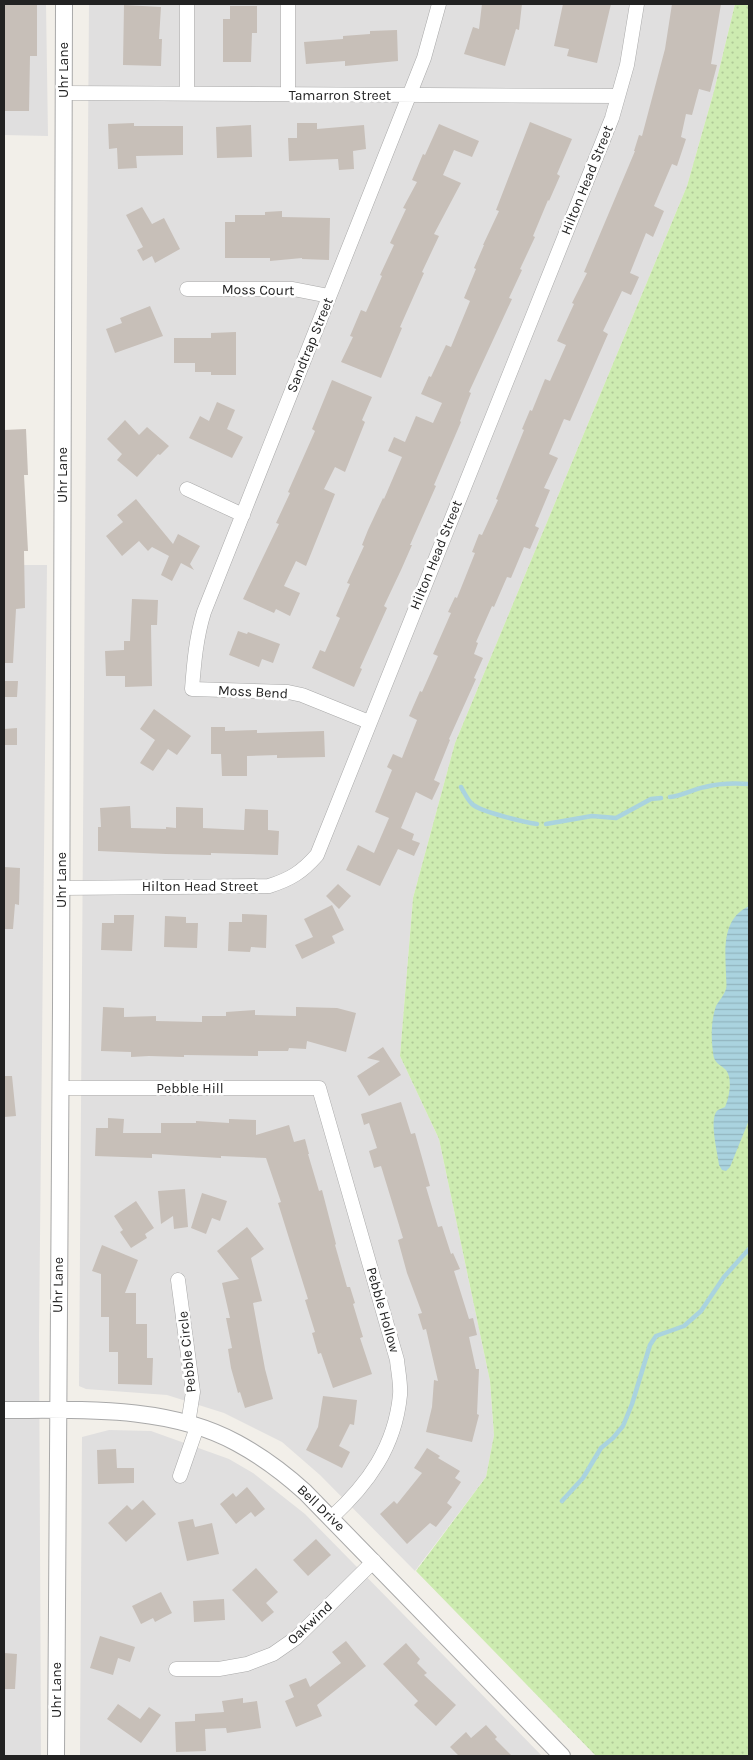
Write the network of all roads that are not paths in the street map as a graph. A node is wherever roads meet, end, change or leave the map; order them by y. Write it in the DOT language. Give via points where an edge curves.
graph roads {
  1 [pos="64,4"];
  2 [pos="187,4"];
  3 [pos="288,4"];
  4 [pos="439,4"];
  5 [pos="637,4"];
  6 [pos="63,93"];
  7 [pos="187,93"];
  8 [pos="288,94"];
  9 [pos="409,95"];
  10 [pos="618,96"];
  11 [pos="187,289"];
  12 [pos="329,296"];
  13 [pos="187,489"];
  14 [pos="243,515"];
  15 [pos="192,690"];
  16 [pos="369,722"];
  17 [pos="62,888"];
  18 [pos="61,1088"];
  19 [pos="319,1088"];
  20 [pos="178,1280"];
  21 [pos="4,1410"];
  22 [pos="57,1410"];
  23 [pos="192,1426"];
  24 [pos="180,1476"];
  25 [pos="331,1518"];
  26 [pos="374,1561"];
  27 [pos="176,1669"];
  28 [pos="56,1756"];
  29 [pos="562,1756"];
  1 -- 6 [label="street, Uhr Lane"];
  2 -- 7 [label="street"];
  3 -- 8 [label="street"];
  4 -- 9 [label="street, Sandtrap Street" via="424,58"];
  5 -- 10 [label="street, Hilton Head Street" via="627,65"];
  6 -- 7 [label="street, Tamarron Street"];
  6 -- 17 [label="street, Uhr Lane"];
  7 -- 8 [label="street, Tamarron Street"];
  8 -- 9 [label="street, Tamarron Street"];
  9 -- 10 [label="street, Tamarron Street"];
  9 -- 12 [label="street, Sandtrap Street"];
  10 -- 16 [label="street, Hilton Head Street" via="595,162"];
  11 -- 12 [label="street, Moss Court" via="293,289"];
  12 -- 14 [label="street, Sandtrap Street"];
  13 -- 14 [label="street"];
  14 -- 15 [label="street, Sandtrap Street" via="199,629"];
  15 -- 16 [label="street, Moss Bend" via="288,692"];
  16 -- 17 [label="street, Hilton Head Street" via="317,855 304,870 287,880 269,886"];
  17 -- 18 [label="street, Uhr Lane"];
  18 -- 19 [label="street, Pebble Hill"];
  18 -- 22 [label="street, Uhr Lane"];
  19 -- 25 [label="street, Pebble Hollow" via="397,1360 400,1393 391,1438 379,1462 364,1485"];
  20 -- 23 [label="street, Pebble Circle" via="193,1392"];
  21 -- 22 [label="street, Bell Drive"];
  22 -- 23 [label="street, Bell Drive" via="145,1414"];
  22 -- 28 [label="street, Uhr Lane"];
  23 -- 24 [label="street, Pebble Circle"];
  23 -- 25 [label="street, Bell Drive" via="235,1442 258,1455 284,1473"];
  25 -- 26 [label="street, Bell Drive"];
  26 -- 27 [label="street, Oakwind" via="296,1638 273,1654 247,1664"];
  26 -- 29 [label="street, Bell Drive"];
}
